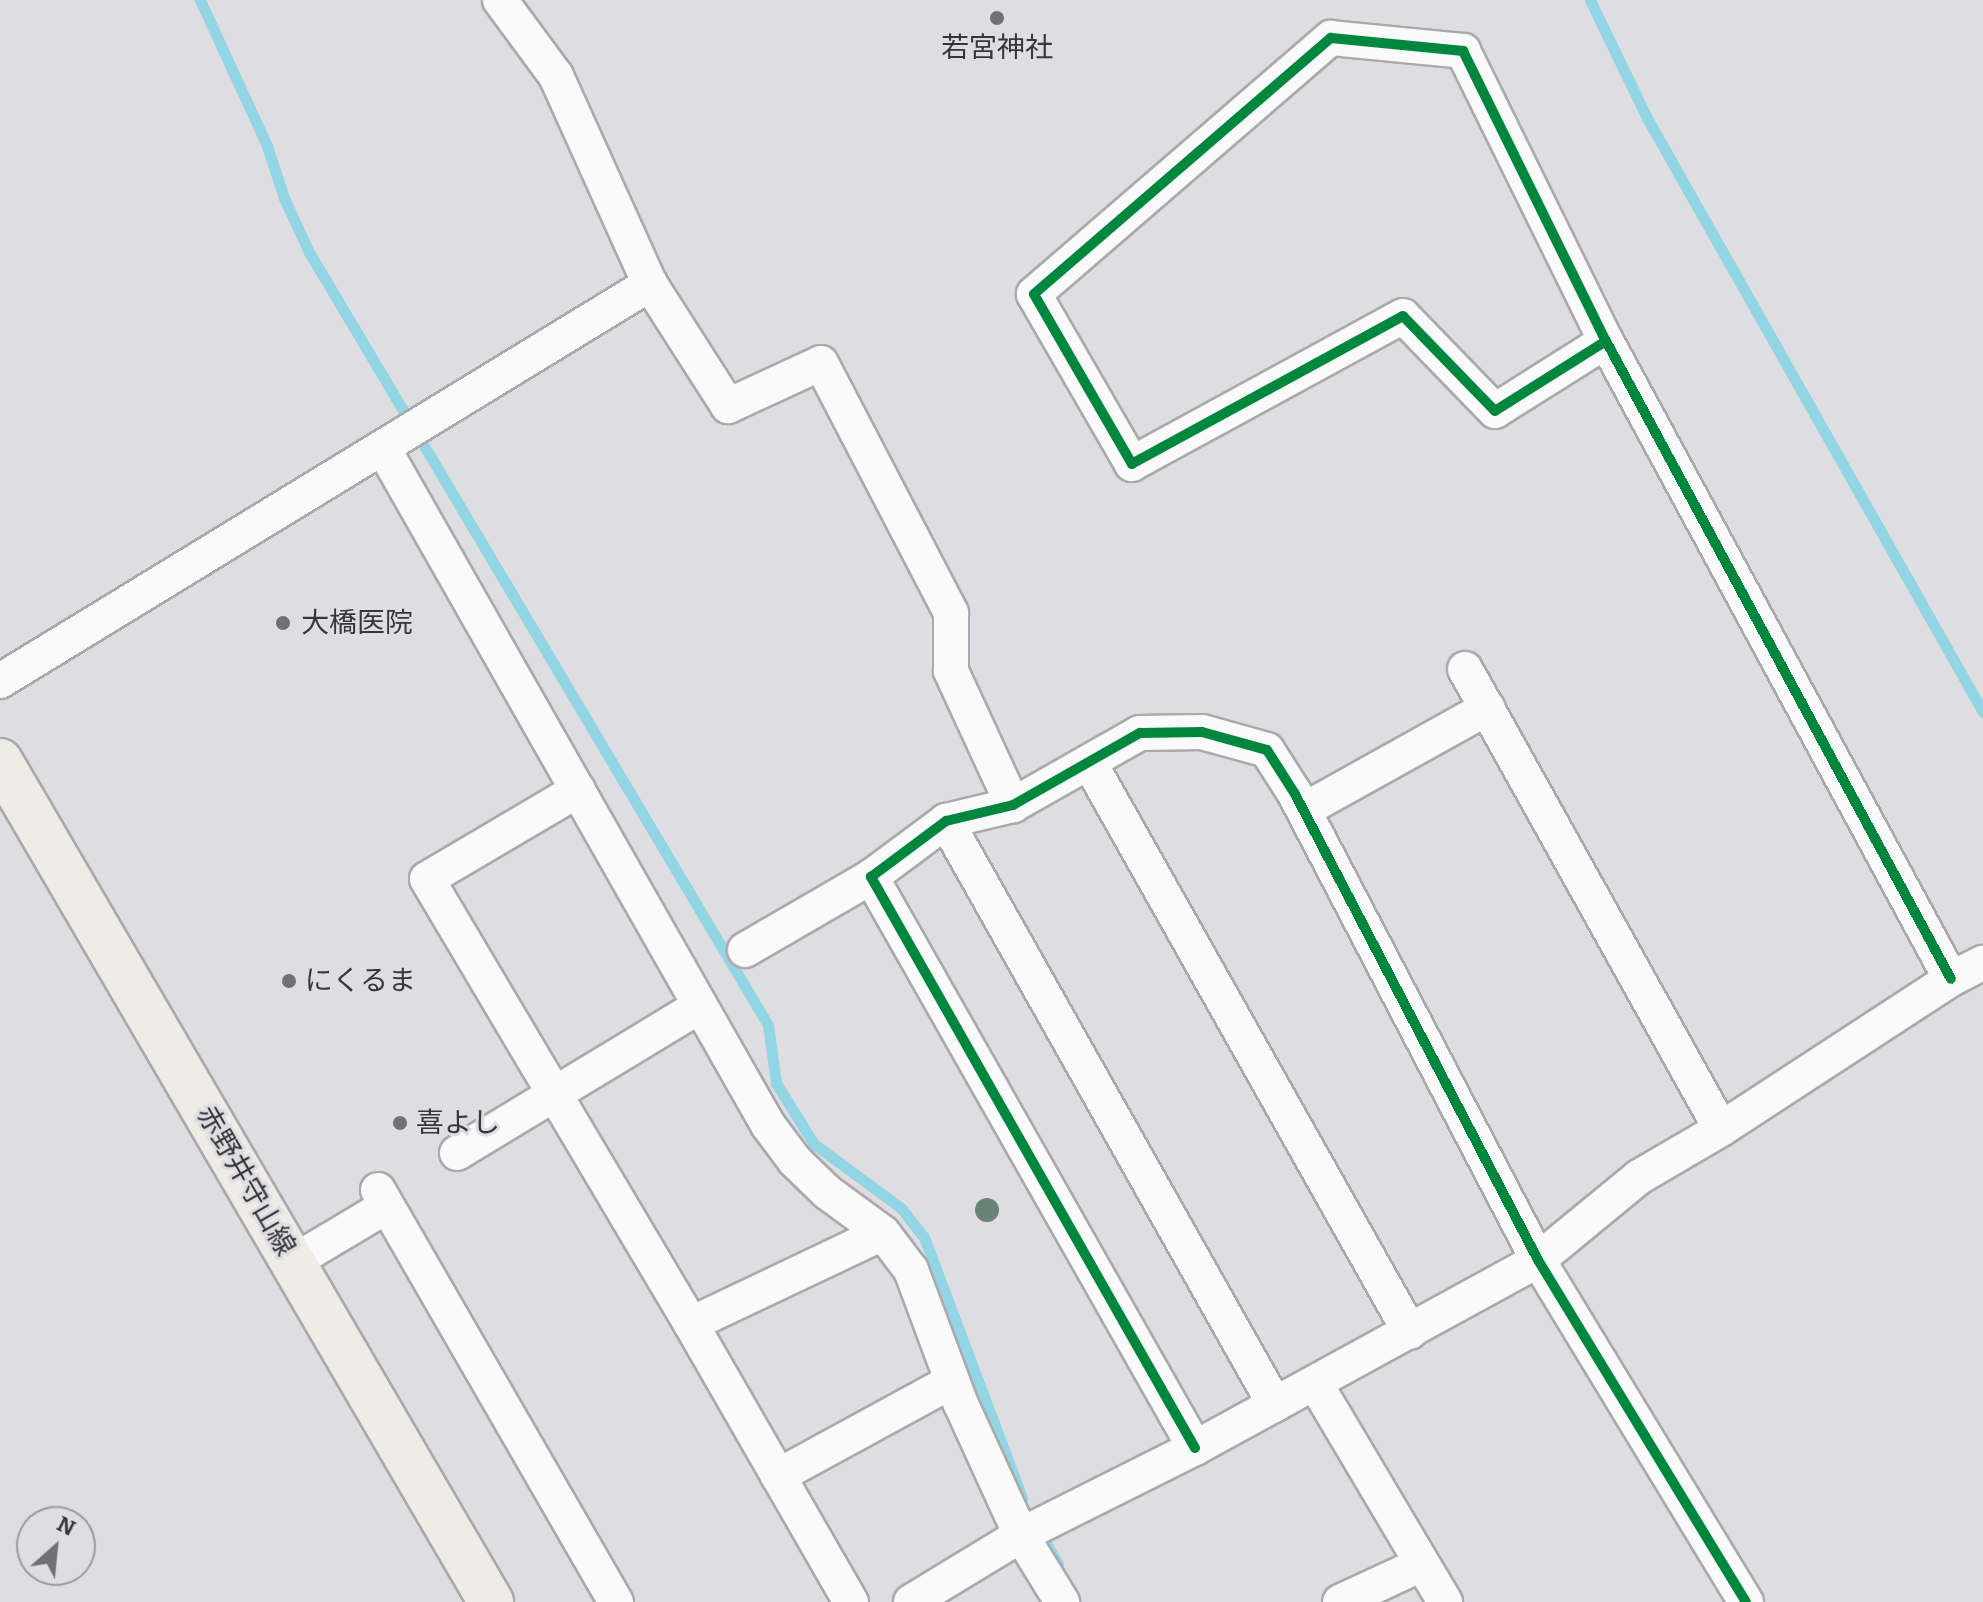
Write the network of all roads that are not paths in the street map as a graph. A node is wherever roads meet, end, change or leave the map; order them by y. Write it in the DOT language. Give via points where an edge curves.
graph roads {
  1 [pos="500,0"];
  2 [pos="650,284"];
  3 [pos="1606,341"];
  4 [pos="383,448"];
  5 [pos="1465,669"];
  6 [pos="0,681"];
  7 [pos="1487,708"];
  8 [pos="0,761"];
  9 [pos="1089,762"];
  10 [pos="578,790"];
  11 [pos="1013,805"];
  12 [pos="1304,810"];
  13 [pos="946,821"];
  14 [pos="871,877"];
  15 [pos="745,950"];
  16 [pos="1983,963"];
  17 [pos="1951,979"];
  18 [pos="700,1006"];
  19 [pos="552,1094"];
  20 [pos="1721,1129"];
  21 [pos="457,1153"];
  22 [pos="883,1233"];
  23 [pos="1538,1260"];
  24 [pos="293,1262"];
  25 [pos="691,1324"];
  26 [pos="1410,1332"];
  27 [pos="952,1381"];
  28 [pos="1315,1383"];
  29 [pos="1275,1405"];
  30 [pos="1195,1448"];
  31 [pos="778,1476"];
  32 [pos="1021,1535"];
  33 [pos="1422,1564"];
  34 [pos="919,1600"];
  35 [pos="491,1602"];
  36 [pos="616,1602"];
  37 [pos="851,1602"];
  38 [pos="1062,1602"];
  39 [pos="1340,1602"];
  40 [pos="1445,1602"];
  41 [pos="1746,1602"];
  1 -- 2 [label="street" via="556,76"];
  2 -- 4 [label="street"];
  2 -- 11 [label="street" via="728,406 821,363 951,613 951,671"];
  3 -- 3 [label="street" via="1463,51 1331,38 1034,294 1132,464 1403,316 1495,411"];
  3 -- 17 [label="street"];
  4 -- 6 [label="street"];
  4 -- 10 [label="street"];
  5 -- 7 [label="street"];
  7 -- 12 [label="street"];
  7 -- 20 [label="street"];
  8 -- 24 [label="main road, 赤野井守山線"];
  9 -- 11 [label="street"];
  9 -- 12 [label="street" via="1140,733 1202,732 1267,750"];
  9 -- 26 [label="street"];
  10 -- 18 [label="street"];
  10 -- 19 [label="street" via="427,879"];
  11 -- 13 [label="street"];
  12 -- 23 [label="street"];
  13 -- 14 [label="street"];
  13 -- 29 [label="street"];
  14 -- 15 [label="street"];
  14 -- 30 [label="street"];
  16 -- 17 [label="street"];
  17 -- 20 [label="street"];
  18 -- 19 [label="street"];
  18 -- 22 [label="street" via="768,1125 795,1161"];
  19 -- 21 [label="street"];
  19 -- 25 [label="street"];
  20 -- 23 [label="street" via="1639,1177"];
  22 -- 25 [label="street"];
  22 -- 27 [label="street" via="911,1270"];
  23 -- 26 [label="street"];
  23 -- 41 [label="street"];
  24 -- 35 [label="main road, 赤野井守山線"];
  24 -- 36 [label="street" via="383,1198"];
  25 -- 31 [label="street"];
  26 -- 28 [label="street"];
  27 -- 31 [label="street"];
  27 -- 32 [label="street"];
  28 -- 29 [label="street"];
  28 -- 33 [label="street"];
  29 -- 30 [label="street"];
  30 -- 32 [label="street"];
  31 -- 37 [label="street"];
  32 -- 34 [label="street"];
  32 -- 38 [label="street"];
  33 -- 39 [label="street"];
  33 -- 40 [label="street"];
}
